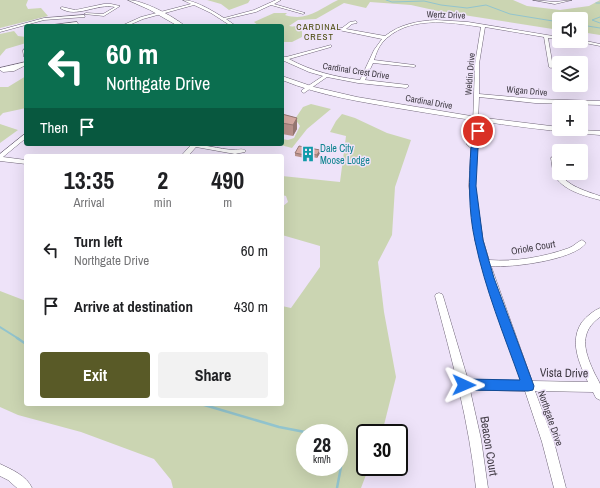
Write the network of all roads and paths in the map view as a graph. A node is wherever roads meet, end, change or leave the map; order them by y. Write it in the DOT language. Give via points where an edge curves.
graph roads {
  1 [pos="130,0"];
  2 [pos="138,0"];
  3 [pos="185,0"];
  4 [pos="279,0"];
  5 [pos="535,0"];
  6 [pos="570,0"];
  7 [pos="195,4"];
  8 [pos="270,4"];
  9 [pos="62,8"];
  10 [pos="90,8"];
  11 [pos="163,12"];
  12 [pos="303,13"];
  13 [pos="85,15"];
  14 [pos="223,19"];
  15 [pos="356,22"];
  16 [pos="24,24"];
  17 [pos="26,24"];
  18 [pos="76,24"];
  19 [pos="127,24"];
  20 [pos="179,24"];
  21 [pos="185,24"];
  22 [pos="231,24"];
  23 [pos="325,26"];
  24 [pos="484,26"];
  25 [pos="342,30"];
  26 [pos="0,31"];
  27 [pos="546,36"];
  28 [pos="552,37"];
  29 [pos="386,38"];
  30 [pos="588,43"];
  31 [pos="600,45"];
  32 [pos="329,46"];
  33 [pos="284,58"];
  34 [pos="284,58"];
  35 [pos="372,62"];
  36 [pos="414,66"];
  37 [pos="551,67"];
  38 [pos="327,75"];
  39 [pos="284,79"];
  40 [pos="362,81"];
  41 [pos="284,83"];
  42 [pos="406,86"];
  43 [pos="307,90"];
  44 [pos="476,95"];
  45 [pos="600,103"];
  46 [pos="475,121"];
  47 [pos="600,133"];
  48 [pos="24,137"];
  49 [pos="600,137"];
  50 [pos="204,146"];
  51 [pos="474,147"];
  52 [pos="243,151"];
  53 [pos="0,158"];
  54 [pos="24,162"];
  55 [pos="564,180"];
  56 [pos="600,198"];
  57 [pos="582,243"];
  58 [pos="485,263"];
  59 [pos="439,296"];
  60 [pos="600,312"];
  61 [pos="464,385"];
  62 [pos="528,386"];
  63 [pos="599,390"];
  64 [pos="0,470"];
  65 [pos="26,488"];
  66 [pos="482,488"];
  67 [pos="560,488"];
  1 -- 11 [label="main road"];
  2 -- 11 [label="main road"];
  3 -- 7 [label="street"];
  4 -- 8 [label="street"];
  5 -- 6 [label="street" via="558,3"];
  7 -- 11 [label="street"];
  7 -- 14 [label="street"];
  8 -- 12 [label="street"];
  8 -- 14 [label="street" via="250,13"];
  9 -- 10 [label="street" via="70,11"];
  10 -- 13 [label="street"];
  10 -- 13 [label="street" via="108,4 118,6 104,15"];
  11 -- 19 [label="street"];
  11 -- 20 [label="main road"];
  11 -- 21 [label="main road"];
  13 -- 17 [label="street" via="44,19"];
  13 -- 18 [label="street"];
  14 -- 22 [label="street"];
  15 -- 25 [label="street"];
  16 -- 26 [label="street"];
  23 -- 25 [label="street"];
  24 -- 27 [label="street, Wertz Drive"];
  24 -- 29 [label="street, Wertz Drive" via="424,22 404,27"];
  24 -- 44 [label="street, Weldin Drive" via="477,64"];
  25 -- 29 [label="street"];
  27 -- 28 [label="street, Wertz Drive"];
  27 -- 37 [label="street"];
  29 -- 35 [label="street, Wertz Drive" via="378,46"];
  30 -- 31 [label="street"];
  32 -- 33 [label="street"];
  34 -- 38 [label="street, Cardinal Crest Drive"];
  35 -- 36 [label="street"];
  35 -- 40 [label="street, Wertz Drive"];
  38 -- 40 [label="street, Cardinal Crest Drive"];
  38 -- 43 [label="street"];
  39 -- 43 [label="main road, Cardinal Drive"];
  40 -- 42 [label="street, Cardinal Crest Drive"];
  41 -- 43 [label="main road, Cardinal Drive"];
  43 -- 46 [label="main road, Cardinal Drive" via="349,101"];
  44 -- 45 [label="street, Wigan Drive" via="540,102"];
  44 -- 46 [label="street, Weldin Drive"];
  46 -- 47 [label="main road, Cardinal Drive"];
  46 -- 49 [label="main road, Cardinal Drive" via="544,133"];
  48 -- 53 [label="street"];
  50 -- 52 [label="street"];
  51 -- 58 [label="street, Northgate Drive" via="474,208"];
  53 -- 54 [label="street"];
  55 -- 56 [label="street"];
  57 -- 58 [label="street, Oriole Court" via="574,250 498,264"];
  58 -- 62 [label="street, Northgate Drive"];
  59 -- 61 [label="street, Beacon Court"];
  60 -- 63 [label="street" via="585,323 580,341 584,362"];
  61 -- 62 [label="street"];
  61 -- 66 [label="street, Beacon Court" via="476,442"];
  62 -- 63 [label="street, Vista Drive"];
  62 -- 67 [label="street, Northgate Drive" via="548,442"];
  64 -- 65 [label="street"];
}
